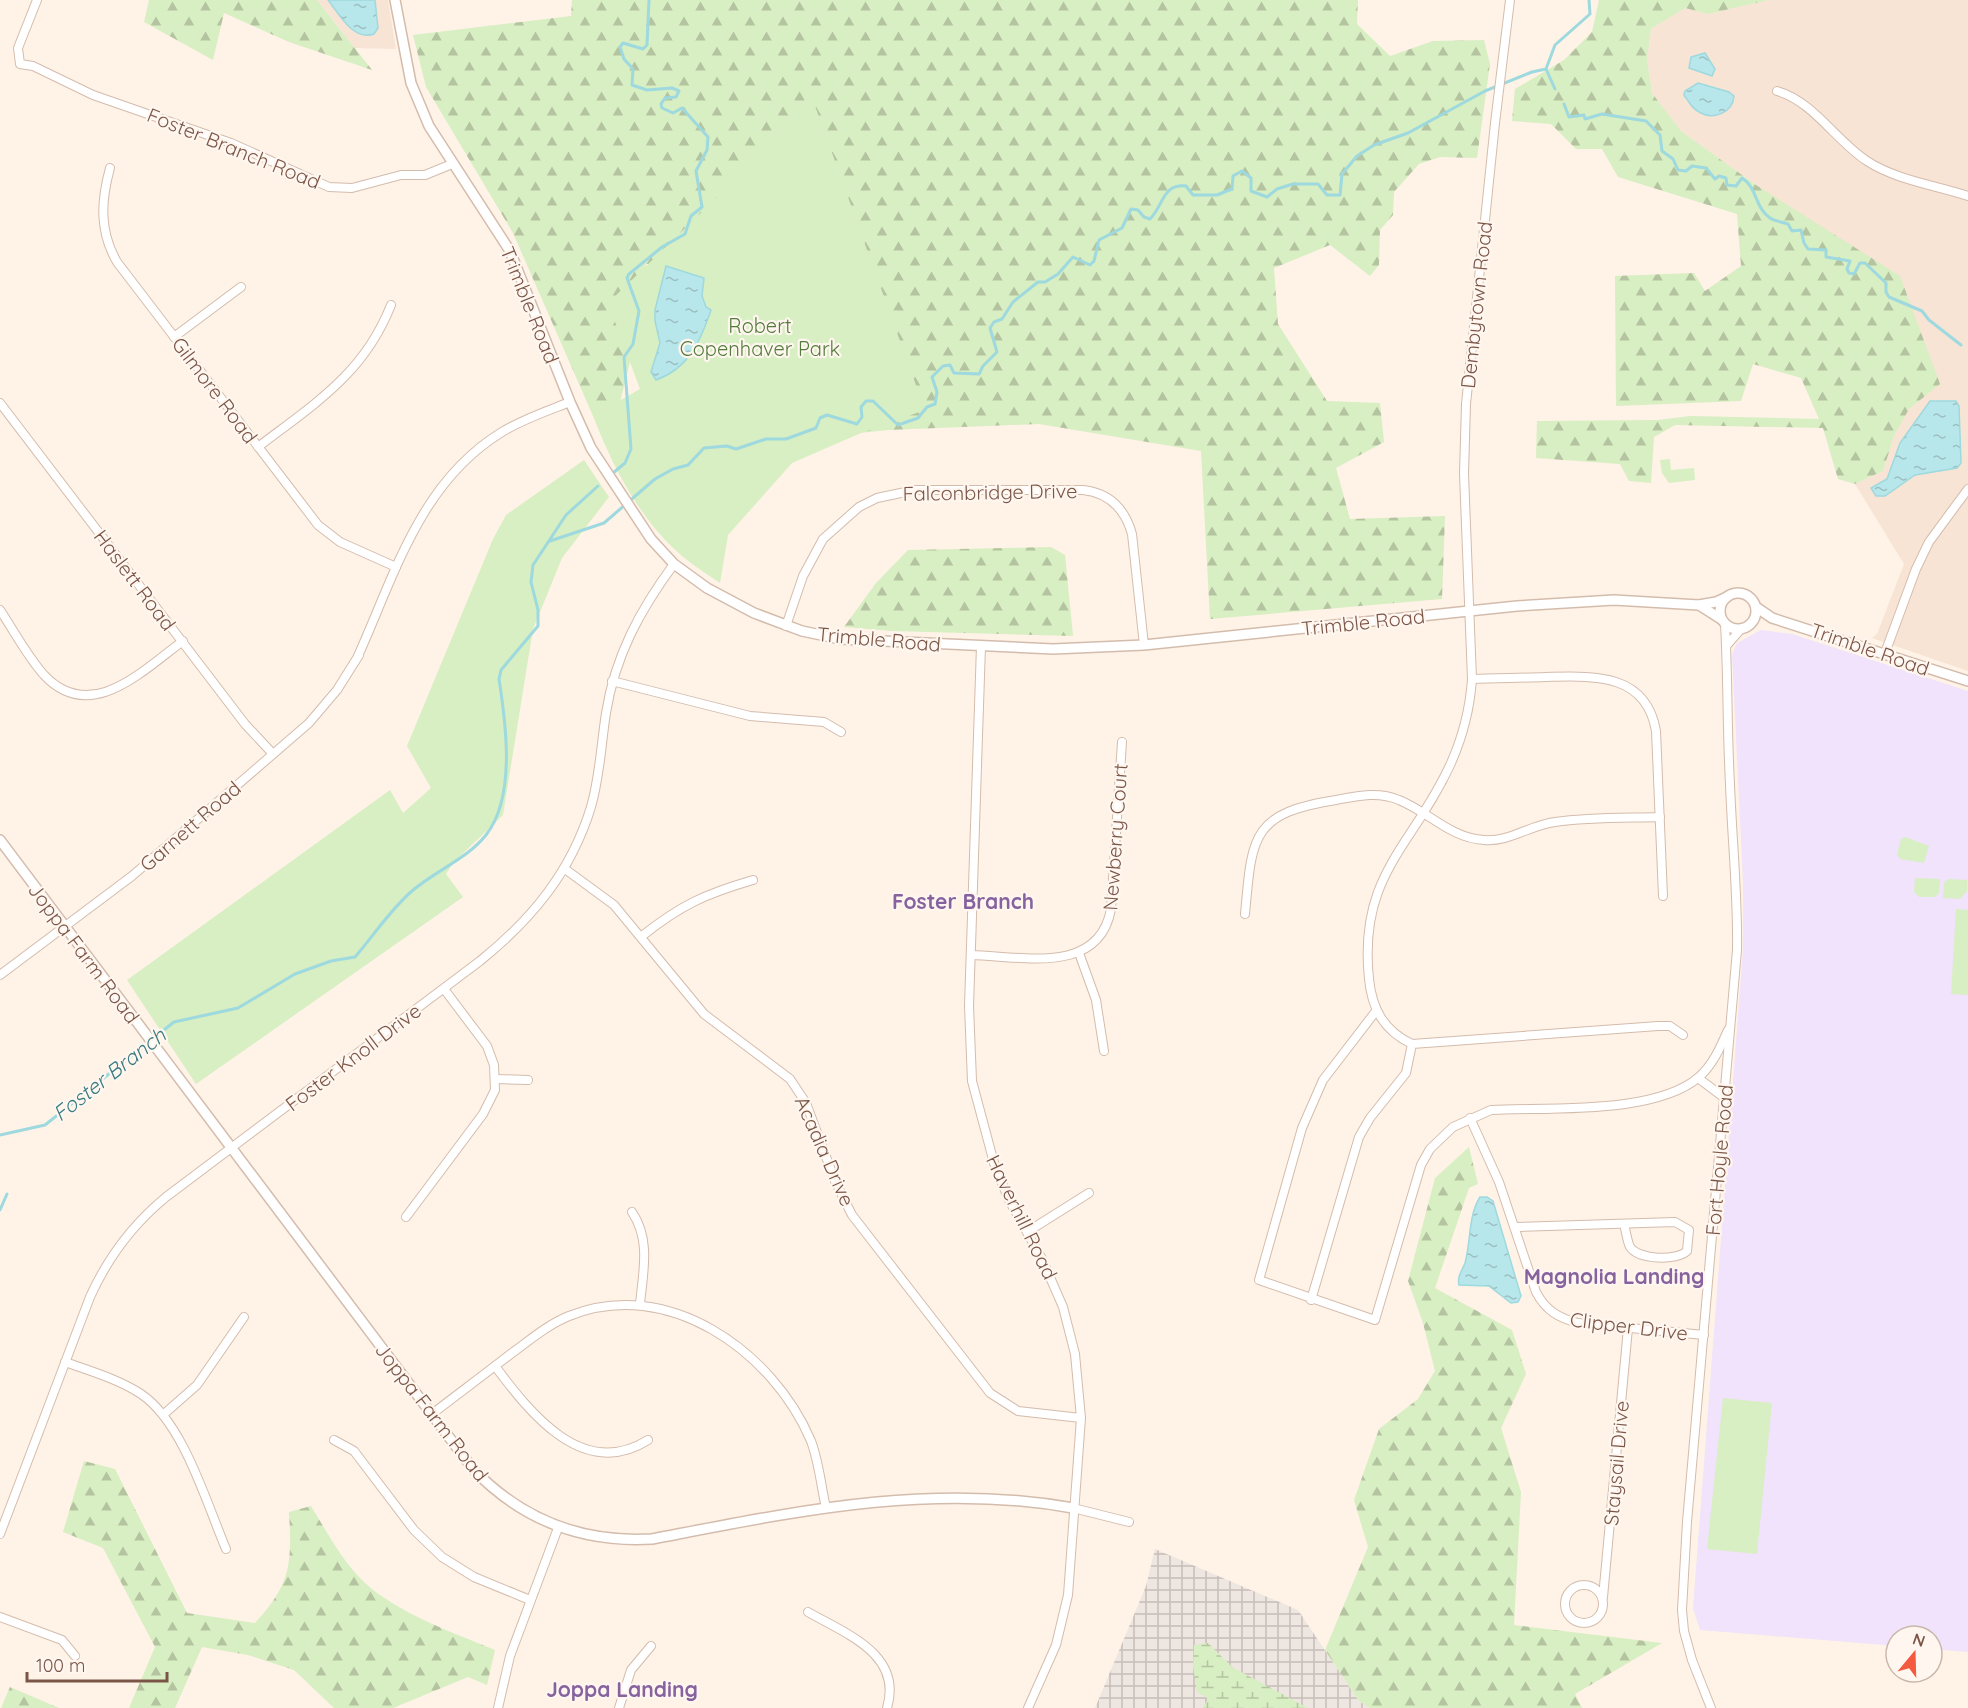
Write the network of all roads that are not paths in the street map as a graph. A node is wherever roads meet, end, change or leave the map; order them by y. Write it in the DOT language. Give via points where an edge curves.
graph roads {
  1 [pos="37,0"];
  2 [pos="395,0"];
  3 [pos="1510,0"];
  4 [pos="1777,90"];
  5 [pos="452,164"];
  6 [pos="110,168"];
  7 [pos="1968,196"];
  8 [pos="241,287"];
  9 [pos="391,305"];
  10 [pos="174,337"];
  11 [pos="570,402"];
  12 [pos="0,403"];
  13 [pos="258,447"];
  14 [pos="1968,489"];
  15 [pos="674,564"];
  16 [pos="396,567"];
  17 [pos="1727,597"];
  18 [pos="1700,605"];
  19 [pos="1756,607"];
  20 [pos="0,610"];
  21 [pos="1468,611"];
  22 [pos="1772,618"];
  23 [pos="1723,621"];
  24 [pos="1751,624"];
  25 [pos="786,626"];
  26 [pos="1741,629"];
  27 [pos="183,641"];
  28 [pos="1728,644"];
  29 [pos="1144,645"];
  30 [pos="981,646"];
  31 [pos="1885,654"];
  32 [pos="1472,679"];
  33 [pos="612,681"];
  34 [pos="1968,681"];
  35 [pos="841,732"];
  36 [pos="1122,742"];
  37 [pos="273,754"];
  38 [pos="1422,814"];
  39 [pos="1660,817"];
  40 [pos="0,840"];
  41 [pos="565,869"];
  42 [pos="753,880"];
  43 [pos="1663,896"];
  44 [pos="1245,914"];
  45 [pos="65,927"];
  46 [pos="642,936"];
  47 [pos="1079,953"];
  48 [pos="970,955"];
  49 [pos="0,975"];
  50 [pos="444,989"];
  51 [pos="1376,1011"];
  52 [pos="1731,1023"];
  53 [pos="1683,1035"];
  54 [pos="1412,1044"];
  55 [pos="1104,1051"];
  56 [pos="1698,1078"];
  57 [pos="496,1079"];
  58 [pos="528,1080"];
  59 [pos="1726,1099"];
  60 [pos="1470,1118"];
  61 [pos="231,1148"];
  62 [pos="1089,1193"];
  63 [pos="632,1212"];
  64 [pos="406,1217"];
  65 [pos="1624,1224"];
  66 [pos="1516,1227"];
  67 [pos="1027,1232"];
  68 [pos="1311,1300"];
  69 [pos="640,1304"];
  70 [pos="244,1317"];
  71 [pos="1628,1328"];
  72 [pos="1704,1335"];
  73 [pos="64,1362"];
  74 [pos="495,1366"];
  75 [pos="164,1414"];
  76 [pos="432,1414"];
  77 [pos="1081,1418"];
  78 [pos="334,1440"];
  79 [pos="648,1440"];
  80 [pos="826,1508"];
  81 [pos="1073,1508"];
  82 [pos="1129,1522"];
  83 [pos="558,1528"];
  84 [pos="0,1534"];
  85 [pos="226,1549"];
  86 [pos="1603,1597"];
  87 [pos="530,1600"];
  88 [pos="808,1612"];
  89 [pos="0,1617"];
  90 [pos="651,1646"];
  91 [pos="75,1656"];
  92 [pos="498,1708"];
  93 [pos="619,1708"];
  94 [pos="887,1708"];
  95 [pos="1028,1708"];
  96 [pos="1711,1708"];
  1 -- 5 [label="street, Foster Branch Road" via="18,48 20,64 33,66 93,95 231,143 329,187 352,188 401,175 425,175"];
  2 -- 5 [label="street, Trimble Road" via="411,83 429,126"];
  3 -- 21 [label="street, Dembytown Road" via="1466,404"];
  4 -- 7 [label="street" via="1793,95 1869,163"];
  5 -- 11 [label="street, Trimble Road" via="510,251"];
  6 -- 10 [label="street, Gilmore Road" via="102,212 111,252"];
  8 -- 10 [label="street"];
  9 -- 13 [label="street" via="370,348 348,375"];
  10 -- 13 [label="street, Gilmore Road"];
  11 -- 15 [label="street, Trimble Road" via="598,461 651,539"];
  11 -- 16 [label="street, Garnett Road" via="510,427 468,457 426,506"];
  12 -- 27 [label="street, Haslett Road"];
  13 -- 16 [label="street, Gilmore Road" via="328,534 352,549"];
  14 -- 31 [label="street" via="1929,542"];
  15 -- 25 [label="street, Trimble Road" via="730,602"];
  15 -- 33 [label="street, Foster Knoll Drive" via="636,619"];
  16 -- 37 [label="street, Garnett Road" via="358,656 318,714"];
  17 -- 18 [label="street, Trimble Road"];
  17 -- 19 [label="street" via="1744,594"];
  17 -- 23 [label="street" via="1720,607"];
  18 -- 21 [label="street, Trimble Road" via="1579,601"];
  18 -- 23 [label="street, Trimble Road"];
  19 -- 22 [label="street, Trimble Road"];
  19 -- 24 [label="street"];
  20 -- 27 [label="street" via="43,674 63,690 79,695 92,696 122,686"];
  21 -- 29 [label="street, Trimble Road"];
  21 -- 32 [label="street, Dembytown Road"];
  22 -- 24 [label="street"];
  22 -- 31 [label="street, Trimble Road"];
  23 -- 26 [label="street"];
  23 -- 28 [label="street, Fort Hoyle Road"];
  24 -- 26 [label="street"];
  25 -- 29 [label="street, Falconbridge Drive" via="803,576 824,538 859,507 877,498 915,490 1083,490 1108,497 1128,519"];
  25 -- 30 [label="street, Trimble Road" via="863,642"];
  26 -- 28 [label="street"];
  27 -- 37 [label="street, Haslett Road" via="245,724"];
  28 -- 52 [label="street, Fort Hoyle Road" via="1725,690 1737,879"];
  29 -- 30 [label="street, Trimble Road" via="1053,649"];
  30 -- 48 [label="street, Haverhill Road"];
  31 -- 34 [label="street, Trimble Road"];
  32 -- 38 [label="street, Dembytown Road" via="1456,752"];
  32 -- 39 [label="street" via="1594,676 1632,690 1643,700 1655,722"];
  33 -- 35 [label="street" via="750,716 824,722"];
  33 -- 41 [label="street, Foster Knoll Drive" via="595,794"];
  36 -- 47 [label="street, Newberry Court" via="1109,918 1102,934"];
  37 -- 45 [label="street, Garnett Road" via="132,876"];
  38 -- 39 [label="street" via="1456,834 1487,840 1510,837 1554,822"];
  38 -- 44 [label="street" via="1400,800 1371,794 1291,808 1264,828 1253,847"];
  38 -- 51 [label="street, Dembytown Road" via="1389,866 1370,914 1367,962"];
  39 -- 43 [label="street"];
  40 -- 45 [label="street, Joppa Farm Road"];
  41 -- 46 [label="street, Acadia Drive" via="614,904"];
  41 -- 50 [label="street, Foster Knoll Drive" via="519,928"];
  42 -- 46 [label="street" via="702,896"];
  45 -- 49 [label="street, Garnett Road"];
  45 -- 61 [label="street, Joppa Farm Road"];
  46 -- 77 [label="street, Acadia Drive" via="704,1014 771,1062 796,1086 807,1103 835,1181 852,1215 990,1393 1018,1411"];
  47 -- 48 [label="street" via="1049,958"];
  47 -- 55 [label="street" via="1096,1000"];
  48 -- 67 [label="street, Haverhill Road" via="969,1051 978,1111 994,1163"];
  50 -- 57 [label="street" via="487,1046"];
  50 -- 61 [label="street, Foster Knoll Drive"];
  51 -- 54 [label="street" via="1391,1032"];
  51 -- 68 [label="street" via="1323,1080 1302,1128 1259,1280"];
  52 -- 56 [label="street" via="1717,1054"];
  52 -- 59 [label="street, Fort Hoyle Road"];
  53 -- 54 [label="street" via="1670,1026 1658,1026"];
  54 -- 68 [label="street" via="1406,1073 1359,1137"];
  56 -- 59 [label="street"];
  56 -- 60 [label="street" via="1661,1097 1636,1103 1491,1110"];
  57 -- 58 [label="street"];
  57 -- 64 [label="street" via="487,1108"];
  59 -- 72 [label="street, Fort Hoyle Road"];
  60 -- 66 [label="street, Clipper Drive"];
  60 -- 68 [label="street" via="1441,1137 1421,1165 1375,1320"];
  61 -- 73 [label="street, Foster Knoll Drive" via="152,1209 127,1235 96,1282"];
  61 -- 76 [label="street, Joppa Farm Road"];
  62 -- 67 [label="street"];
  63 -- 69 [label="street" via="641,1226 645,1249"];
  65 -- 65 [label="street" via="1684,1225 1690,1236 1687,1251 1675,1258 1637,1253 1631,1249"];
  65 -- 66 [label="street"];
  66 -- 71 [label="street, Clipper Drive" via="1536,1292 1545,1307 1570,1321"];
  67 -- 77 [label="street, Haverhill Road" via="1052,1279 1068,1326 1075,1354"];
  69 -- 74 [label="street" via="606,1305 570,1315"];
  69 -- 80 [label="street" via="681,1315 711,1329 740,1348 769,1376 788,1400 811,1442"];
  70 -- 75 [label="street" via="196,1385"];
  71 -- 72 [label="street, Clipper Drive"];
  71 -- 86 [label="street, Staysail Drive"];
  72 -- 96 [label="street, Fort Hoyle Road" via="1682,1610 1688,1648"];
  73 -- 75 [label="street" via="129,1387"];
  73 -- 84 [label="street, Foster Knoll Drive"];
  74 -- 76 [label="street"];
  74 -- 79 [label="street" via="532,1414 572,1442 619,1453"];
  75 -- 85 [label="street"];
  76 -- 83 [label="street, Joppa Farm Road" via="485,1481 519,1508"];
  77 -- 81 [label="street, Haverhill Road"];
  78 -- 87 [label="street" via="354,1451 414,1530 442,1557 474,1577"];
  80 -- 81 [label="street, Joppa Farm Road" via="936,1496"];
  80 -- 83 [label="street, Joppa Farm Road" via="652,1539 600,1538"];
  81 -- 82 [label="street, Joppa Farm Road"];
  81 -- 95 [label="street, Haverhill Road" via="1063,1620"];
  83 -- 87 [label="street"];
  86 -- 86 [label="street, Staysail Drive" via="1600,1615 1590,1622 1572,1619 1565,1608 1567,1595 1576,1586 1589,1585"];
  87 -- 92 [label="street" via="505,1672"];
  88 -- 94 [label="street" via="879,1657 890,1681"];
  89 -- 91 [label="street" via="62,1640"];
  90 -- 93 [label="street" via="631,1670"];
}
